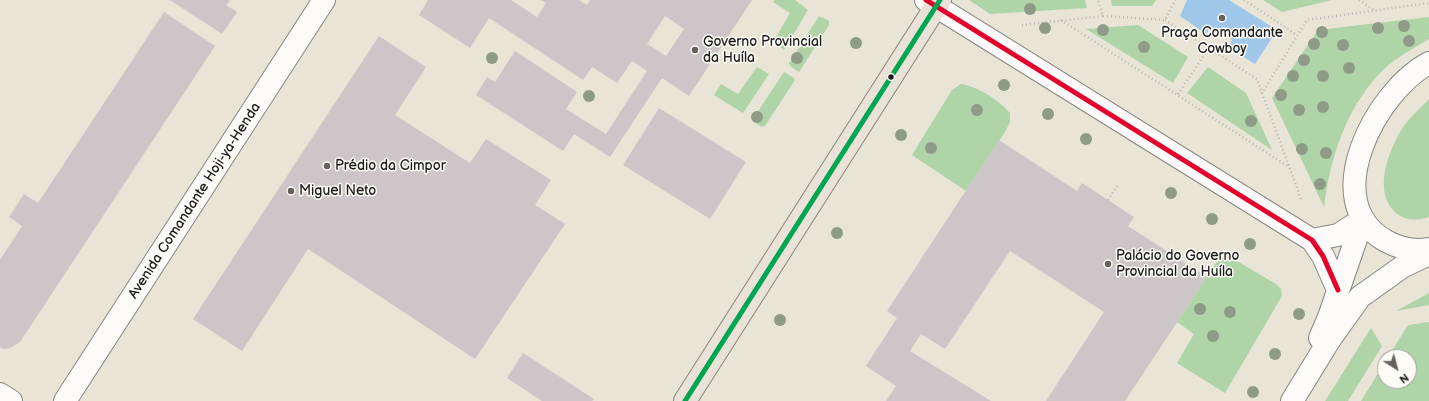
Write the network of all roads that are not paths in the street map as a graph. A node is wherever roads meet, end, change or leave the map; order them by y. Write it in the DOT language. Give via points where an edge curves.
graph roads {
  1 [pos="324,0"];
  2 [pos="934,2"];
  3 [pos="1429,63"];
  4 [pos="1363,219"];
  5 [pos="1312,240"];
  6 [pos="1429,249"];
  7 [pos="1429,254"];
  8 [pos="1338,290"];
  9 [pos="0,394"];
  10 [pos="1293,399"];
  11 [pos="11,401"];
  12 [pos="65,401"];
  13 [pos="685,401"];
  1 -- 12 [label="street, Avenida Comandante Hoji-ya-Henda"];
  2 -- 5 [label="street"];
  2 -- 13 [label="main road"];
  3 -- 4 [label="street" via="1411,75 1392,94 1375,118 1359,150 1355,198"];
  4 -- 5 [label="street" via="1338,235"];
  4 -- 6 [label="street" via="1378,236 1397,247 1419,251"];
  4 -- 8 [label="street"];
  5 -- 8 [label="street" via="1323,256"];
  7 -- 10 [label="street" via="1402,267 1360,298 1330,339"];
  8 -- 10 [label="street"];
  9 -- 11 [label="street"];
}
